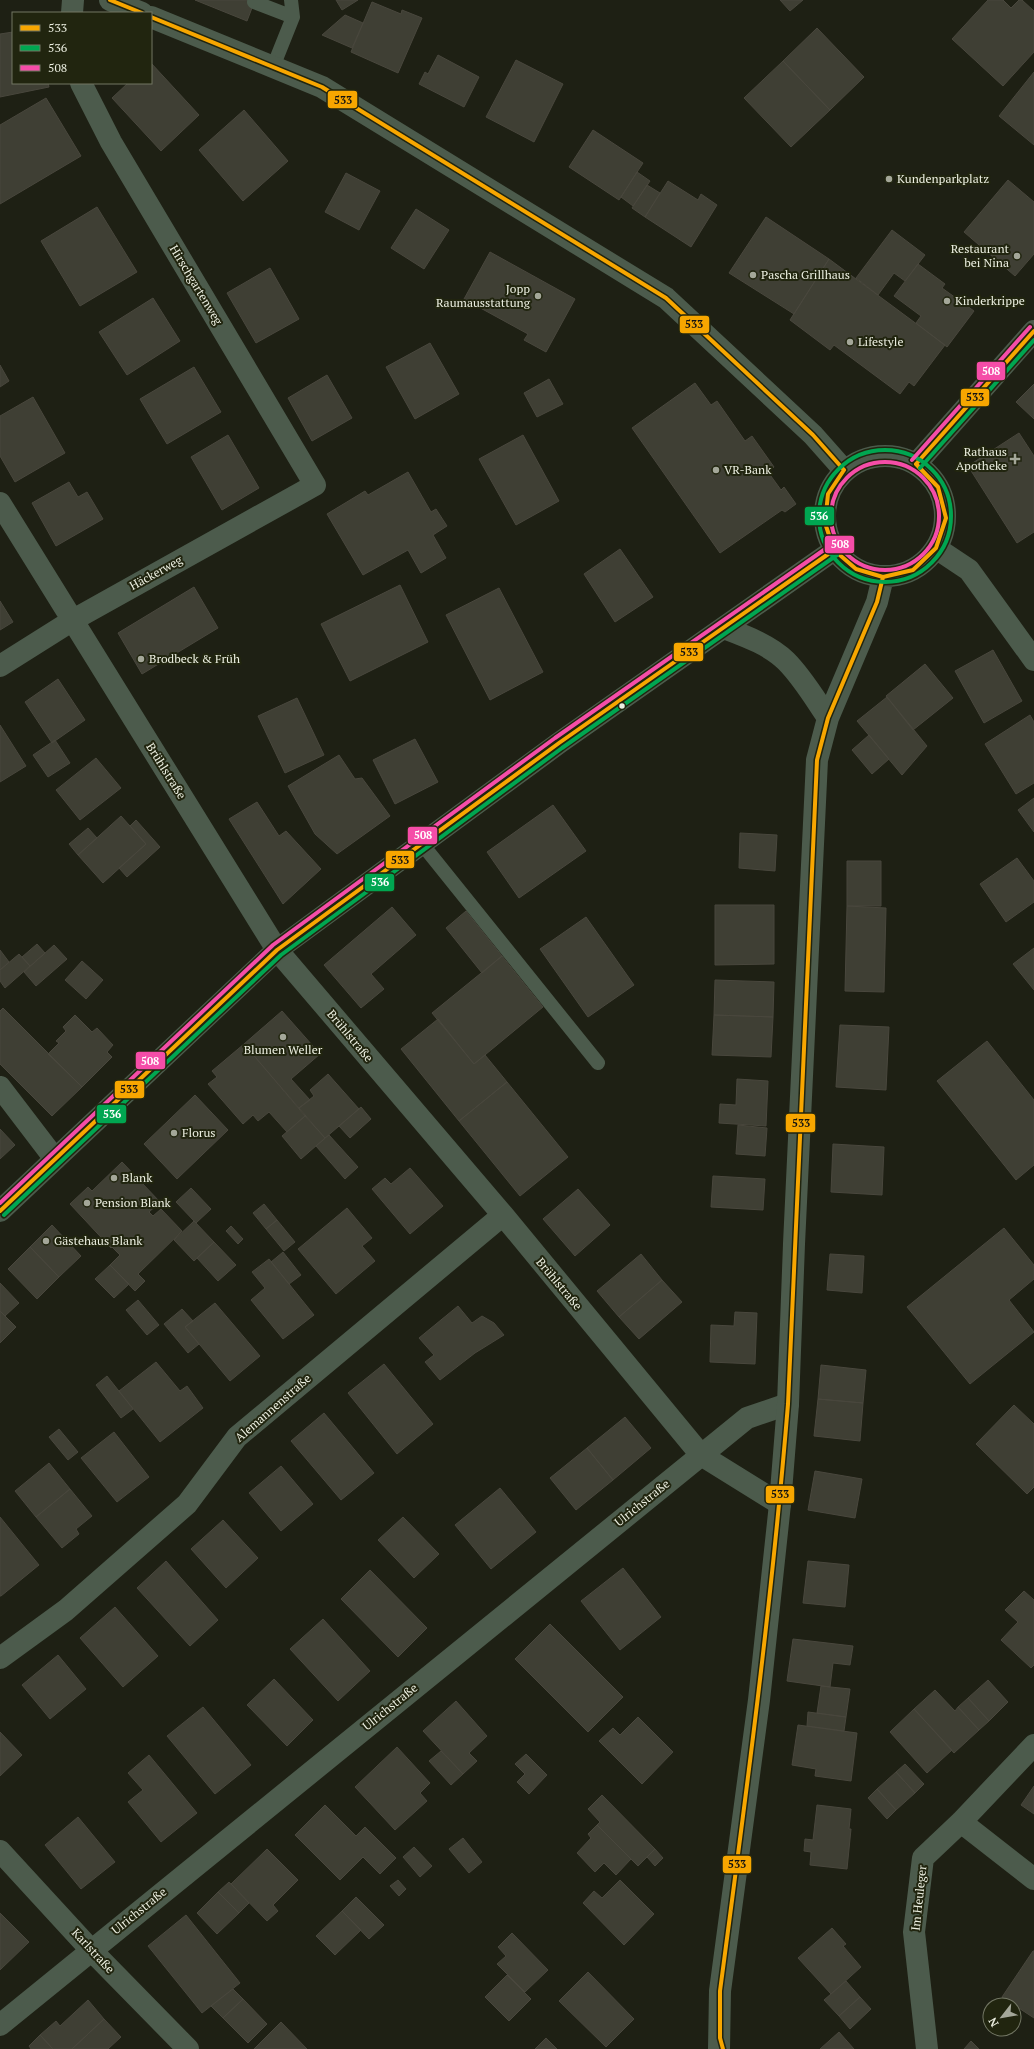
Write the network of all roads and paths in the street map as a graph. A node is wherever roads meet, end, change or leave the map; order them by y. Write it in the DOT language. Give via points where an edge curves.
graph roads {
  1 [pos="73,0"];
  2 [pos="291,0"];
  3 [pos="254,2"];
  4 [pos="72,12"];
  5 [pos="152,17"];
  6 [pos="293,18"];
  7 [pos="273,67"];
  8 [pos="82,84"];
  9 [pos="1034,331"];
  10 [pos="916,464"];
  11 [pos="844,470"];
  12 [pos="315,485"];
  13 [pos="0,503"];
  14 [pos="936,548"];
  15 [pos="834,550"];
  16 [pos="883,577"];
  17 [pos="72,620"];
  18 [pos="724,628"];
  19 [pos="1034,660"];
  20 [pos="0,666"];
  21 [pos="828,718"];
  22 [pos="422,844"];
  23 [pos="277,950"];
  24 [pos="598,1063"];
  25 [pos="0,1087"];
  26 [pos="55,1159"];
  27 [pos="0,1212"];
  28 [pos="503,1216"];
  29 [pos="788,1404"];
  30 [pos="702,1455"];
  31 [pos="780,1504"];
  32 [pos="0,1658"];
  33 [pos="1034,1745"];
  34 [pos="961,1822"];
  35 [pos="0,1851"];
  36 [pos="1034,1879"];
  37 [pos="91,1950"];
  38 [pos="0,2024"];
  39 [pos="718,2046"];
  40 [pos="188,2049"];
  41 [pos="927,2049"];
  1 -- 4 [label="street"];
  2 -- 6 [label="lane"];
  3 -- 6 [label="lane"];
  5 -- 7 [label="street"];
  6 -- 7 [label="lane"];
  7 -- 11 [label="street" via="322,88 666,298 813,435"];
  8 -- 12 [label="street, Hirschgartenweg" via="115,148"];
  9 -- 10 [label="street"];
  10 -- 11 [label="street" via="892,455 867,458"];
  10 -- 14 [label="street" via="938,487 946,518"];
  11 -- 15 [label="street" via="828,494 825,523"];
  12 -- 17 [label="street, Häckerweg"];
  13 -- 17 [label="street, Brühlstraße"];
  14 -- 16 [label="street" via="914,570"];
  14 -- 19 [label="street" via="969,570"];
  15 -- 16 [label="street" via="856,569"];
  15 -- 18 [label="street"];
  16 -- 21 [label="street" via="878,602"];
  17 -- 20 [label="street, Häckerweg"];
  17 -- 23 [label="street, Brühlstraße"];
  18 -- 21 [label="street" via="756,640 785,660"];
  18 -- 22 [label="street" via="559,743"];
  21 -- 29 [label="street" via="818,760 814,812"];
  22 -- 23 [label="street"];
  22 -- 24 [label="lane"];
  23 -- 26 [label="street"];
  23 -- 28 [label="street, Brühlstraße"];
  25 -- 26 [label="street"];
  26 -- 27 [label="street"];
  28 -- 30 [label="street, Brühlstraße"];
  28 -- 32 [label="street, Alemannenstraße" via="237,1437 187,1504 66,1610"];
  29 -- 30 [label="street, Ulrichstraße" via="747,1418"];
  29 -- 31 [label="street"];
  30 -- 31 [label="street, Brühlstraße"];
  30 -- 37 [label="street, Ulrichstraße"];
  31 -- 39 [label="street" via="759,1700 720,1991"];
  33 -- 34 [label="street, Im Heuleger"];
  34 -- 36 [label="street"];
  34 -- 41 [label="street, Im Heuleger" via="923,1858 914,1932"];
  35 -- 37 [label="street, Karlstraße"];
  37 -- 38 [label="street, Ulrichstraße"];
  37 -- 40 [label="street, Karlstraße"];
}
